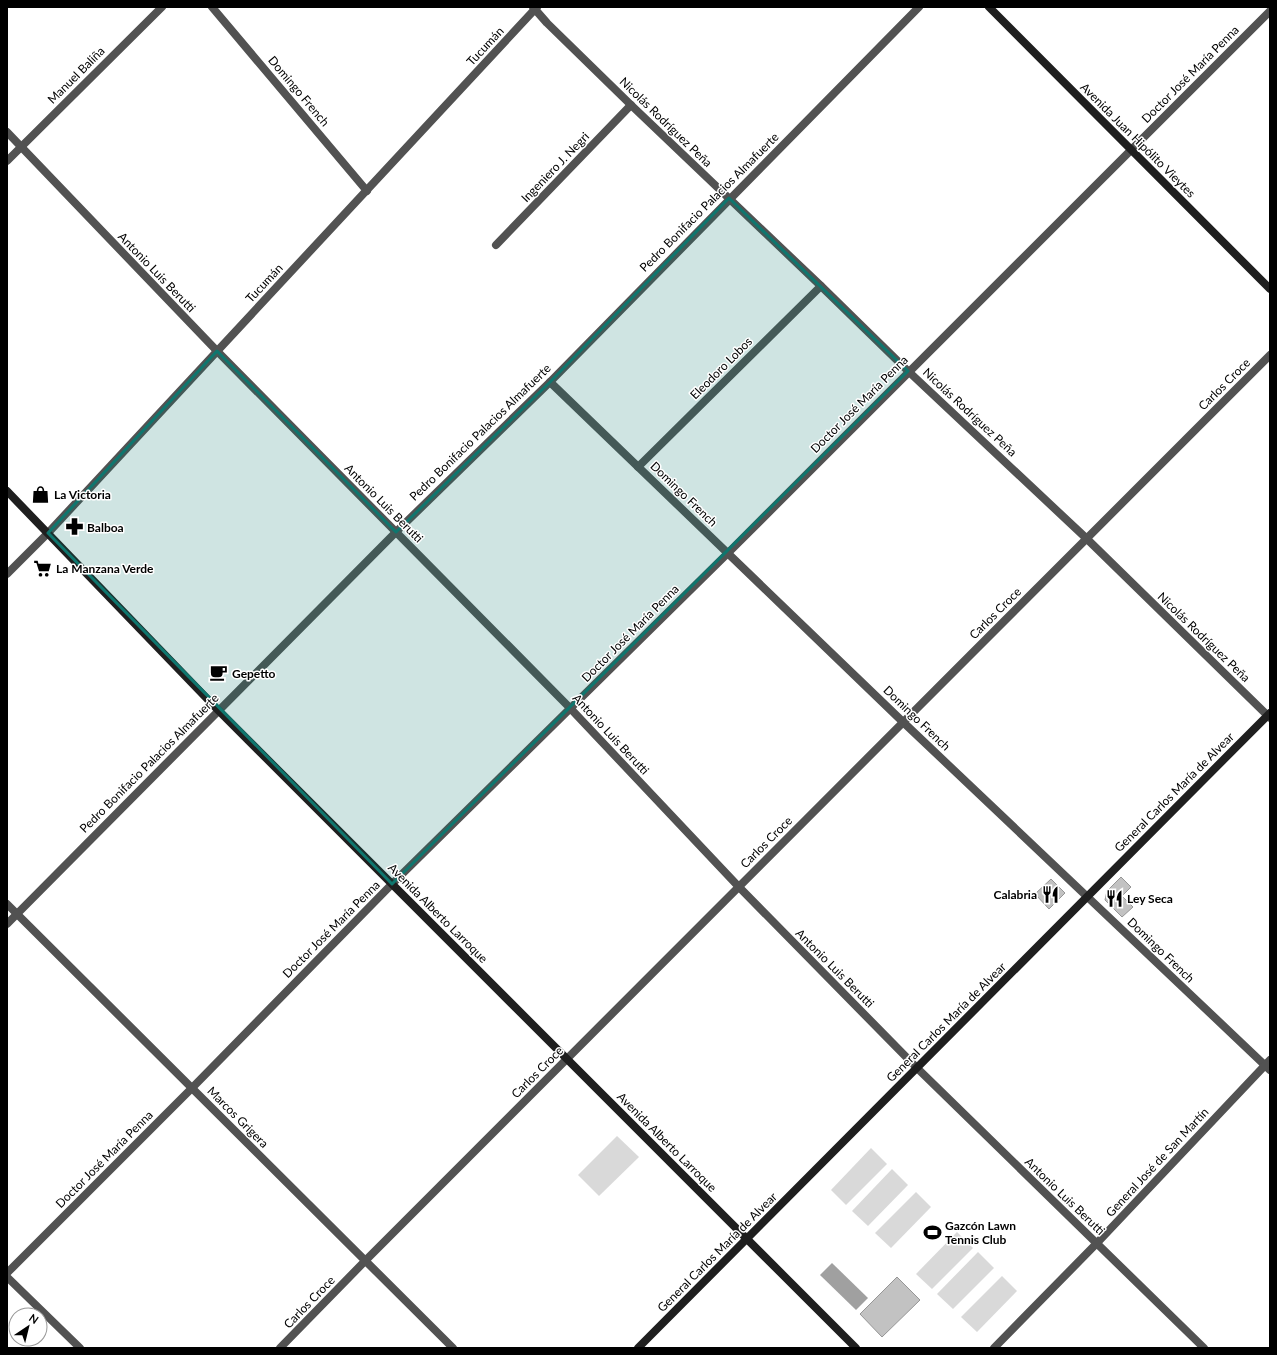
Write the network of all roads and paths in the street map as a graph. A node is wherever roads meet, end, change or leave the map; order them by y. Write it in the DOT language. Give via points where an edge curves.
graph roads {
  1 [pos="162,7"];
  2 [pos="212,7"];
  3 [pos="919,7"];
  4 [pos="989,7"];
  5 [pos="535,8"];
  6 [pos="1270,11"];
  7 [pos="631,105"];
  8 [pos="7,132"];
  9 [pos="21,147"];
  10 [pos="1131,150"];
  11 [pos="7,161"];
  12 [pos="367,191"];
  13 [pos="729,198"];
  14 [pos="496,245"];
  15 [pos="821,286"];
  16 [pos="1270,289"];
  17 [pos="217,351"];
  18 [pos="1270,355"];
  19 [pos="908,371"];
  20 [pos="550,382"];
  21 [pos="638,467"];
  22 [pos="7,491"];
  23 [pos="396,532"];
  24 [pos="48,533"];
  25 [pos="1086,538"];
  26 [pos="728,553"];
  27 [pos="7,574"];
  28 [pos="570,708"];
  29 [pos="218,710"];
  30 [pos="1269,715"];
  31 [pos="903,722"];
  32 [pos="392,884"];
  33 [pos="738,886"];
  34 [pos="1087,896"];
  35 [pos="7,904"];
  36 [pos="17,914"];
  37 [pos="7,924"];
  38 [pos="567,1059"];
  39 [pos="1268,1065"];
  40 [pos="917,1068"];
  41 [pos="192,1088"];
  42 [pos="747,1239"];
  43 [pos="1097,1243"];
  44 [pos="365,1261"];
  45 [pos="7,1273"];
  46 [pos="7,1277"];
  47 [pos="80,1348"];
  48 [pos="280,1348"];
  49 [pos="453,1348"];
  50 [pos="638,1348"];
  51 [pos="856,1348"];
  52 [pos="994,1348"];
  53 [pos="1204,1348"];
  1 -- 9 [label="street, Manuel Baliña"];
  2 -- 12 [label="street, Domingo French"];
  3 -- 13 [label="street, Pedro Bonifacio Palacios Almafuerte"];
  4 -- 10 [label="street, Avenida Juan Hipólito Vieytes"];
  5 -- 7 [label="street, Nicolás Rodríguez Peña" via="547,23"];
  5 -- 12 [label="street, Tucumán"];
  6 -- 10 [label="street, Doctor José María Penna"];
  7 -- 13 [label="street, Nicolás Rodríguez Peña"];
  7 -- 14 [label="street, Ingeniero J. Negri"];
  8 -- 9 [label="street, Antonio Luis Berutti"];
  9 -- 11 [label="street, Manuel Baliña"];
  9 -- 17 [label="street, Antonio Luis Berutti"];
  10 -- 16 [label="street, Avenida Juan Hipólito Vieytes"];
  10 -- 19 [label="street, Doctor José María Penna"];
  12 -- 17 [label="street, Tucumán"];
  13 -- 15 [label="street, Nicolás Rodríguez Peña"];
  13 -- 20 [label="street, Pedro Bonifacio Palacios Almafuerte"];
  15 -- 19 [label="street, Nicolás Rodríguez Peña"];
  15 -- 21 [label="street, Eleodoro Lobos"];
  17 -- 23 [label="street, Antonio Luis Berutti"];
  17 -- 24 [label="street, Tucumán"];
  18 -- 25 [label="street, Carlos Croce"];
  19 -- 25 [label="street, Nicolás Rodríguez Peña"];
  19 -- 26 [label="street, Doctor José María Penna"];
  20 -- 21 [label="street, Domingo French"];
  20 -- 23 [label="street, Pedro Bonifacio Palacios Almafuerte"];
  21 -- 26 [label="street, Domingo French"];
  22 -- 24 [label="street, Avenida Alberto Larroque"];
  23 -- 28 [label="street, Antonio Luis Berutti"];
  23 -- 29 [label="street, Pedro Bonifacio Palacios Almafuerte"];
  24 -- 27 [label="street, Tucumán"];
  24 -- 29 [label="street, Avenida Alberto Larroque"];
  25 -- 30 [label="street, Nicolás Rodríguez Peña"];
  25 -- 31 [label="street, Carlos Croce"];
  26 -- 28 [label="street, Doctor José María Penna"];
  26 -- 31 [label="street, Domingo French"];
  28 -- 32 [label="street, Doctor José María Penna"];
  28 -- 33 [label="street, Antonio Luis Berutti"];
  29 -- 32 [label="street, Avenida Alberto Larroque"];
  29 -- 36 [label="street, Pedro Bonifacio Palacios Almafuerte"];
  30 -- 34 [label="street, General Carlos María de Alvear"];
  31 -- 33 [label="street, Carlos Croce"];
  31 -- 34 [label="street, Domingo French"];
  32 -- 38 [label="street, Avenida Alberto Larroque"];
  32 -- 41 [label="street, Doctor José María Penna"];
  33 -- 38 [label="street, Carlos Croce"];
  33 -- 40 [label="street, Antonio Luis Berutti"];
  34 -- 39 [label="street, Domingo French"];
  34 -- 40 [label="street, General Carlos María de Alvear"];
  35 -- 36 [label="street, Marcos Grigera"];
  36 -- 37 [label="street, Pedro Bonifacio Palacios Almafuerte"];
  36 -- 41 [label="street, Marcos Grigera"];
  38 -- 42 [label="street, Avenida Alberto Larroque"];
  38 -- 44 [label="street, Carlos Croce"];
  39 -- 43 [label="street, General José de San Martín"];
  40 -- 42 [label="street, General Carlos María de Alvear"];
  40 -- 43 [label="street, Antonio Luis Berutti"];
  41 -- 44 [label="street, Marcos Grigera"];
  41 -- 45 [label="street, Doctor José María Penna"];
  42 -- 50 [label="street, General Carlos María de Alvear"];
  42 -- 51 [label="street, Avenida Alberto Larroque"];
  43 -- 52 [label="street, General José de San Martín"];
  43 -- 53 [label="street, Antonio Luis Berutti"];
  44 -- 48 [label="street, Carlos Croce"];
  44 -- 49 [label="street, Marcos Grigera"];
  46 -- 47 [label="street"];
}
